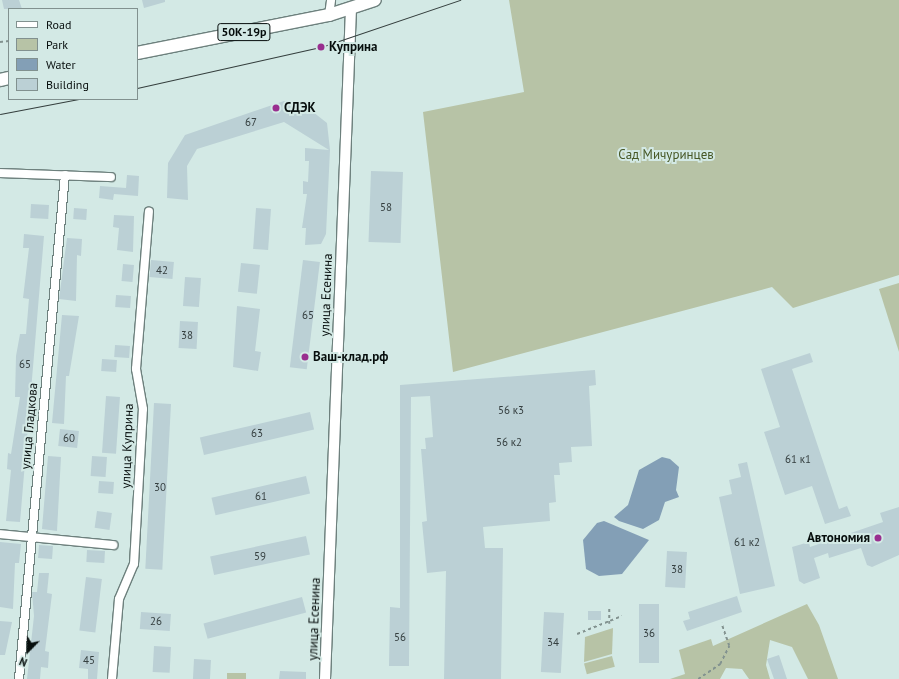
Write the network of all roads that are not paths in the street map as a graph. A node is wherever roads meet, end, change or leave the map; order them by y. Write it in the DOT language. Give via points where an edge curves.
graph roads {
  1 [pos="331,0"];
  2 [pos="375,0"];
  3 [pos="351,9"];
  4 [pos="329,15"];
  5 [pos="138,53"];
  6 [pos="0,173"];
  7 [pos="65,175"];
  8 [pos="111,177"];
  9 [pos="149,212"];
  10 [pos="0,534"];
  11 [pos="32,537"];
  12 [pos="113,545"];
  13 [pos="19,679"];
  14 [pos="112,679"];
  15 [pos="325,679"];
  1 -- 4 [label="street"];
  2 -- 3 [label="main road"];
  3 -- 4 [label="main road, 50К-19р"];
  3 -- 15 [label="street, улица Есенина"];
  4 -- 5 [label="main road, 50К-19р"];
  6 -- 7 [label="street"];
  7 -- 8 [label="street"];
  7 -- 11 [label="street, улица Гладкова"];
  9 -- 14 [label="street, улица Куприна" via="136,369 143,409 134,564 119,599"];
  10 -- 11 [label="street"];
  11 -- 12 [label="street"];
  11 -- 13 [label="street, улица Гладкова"];
}
